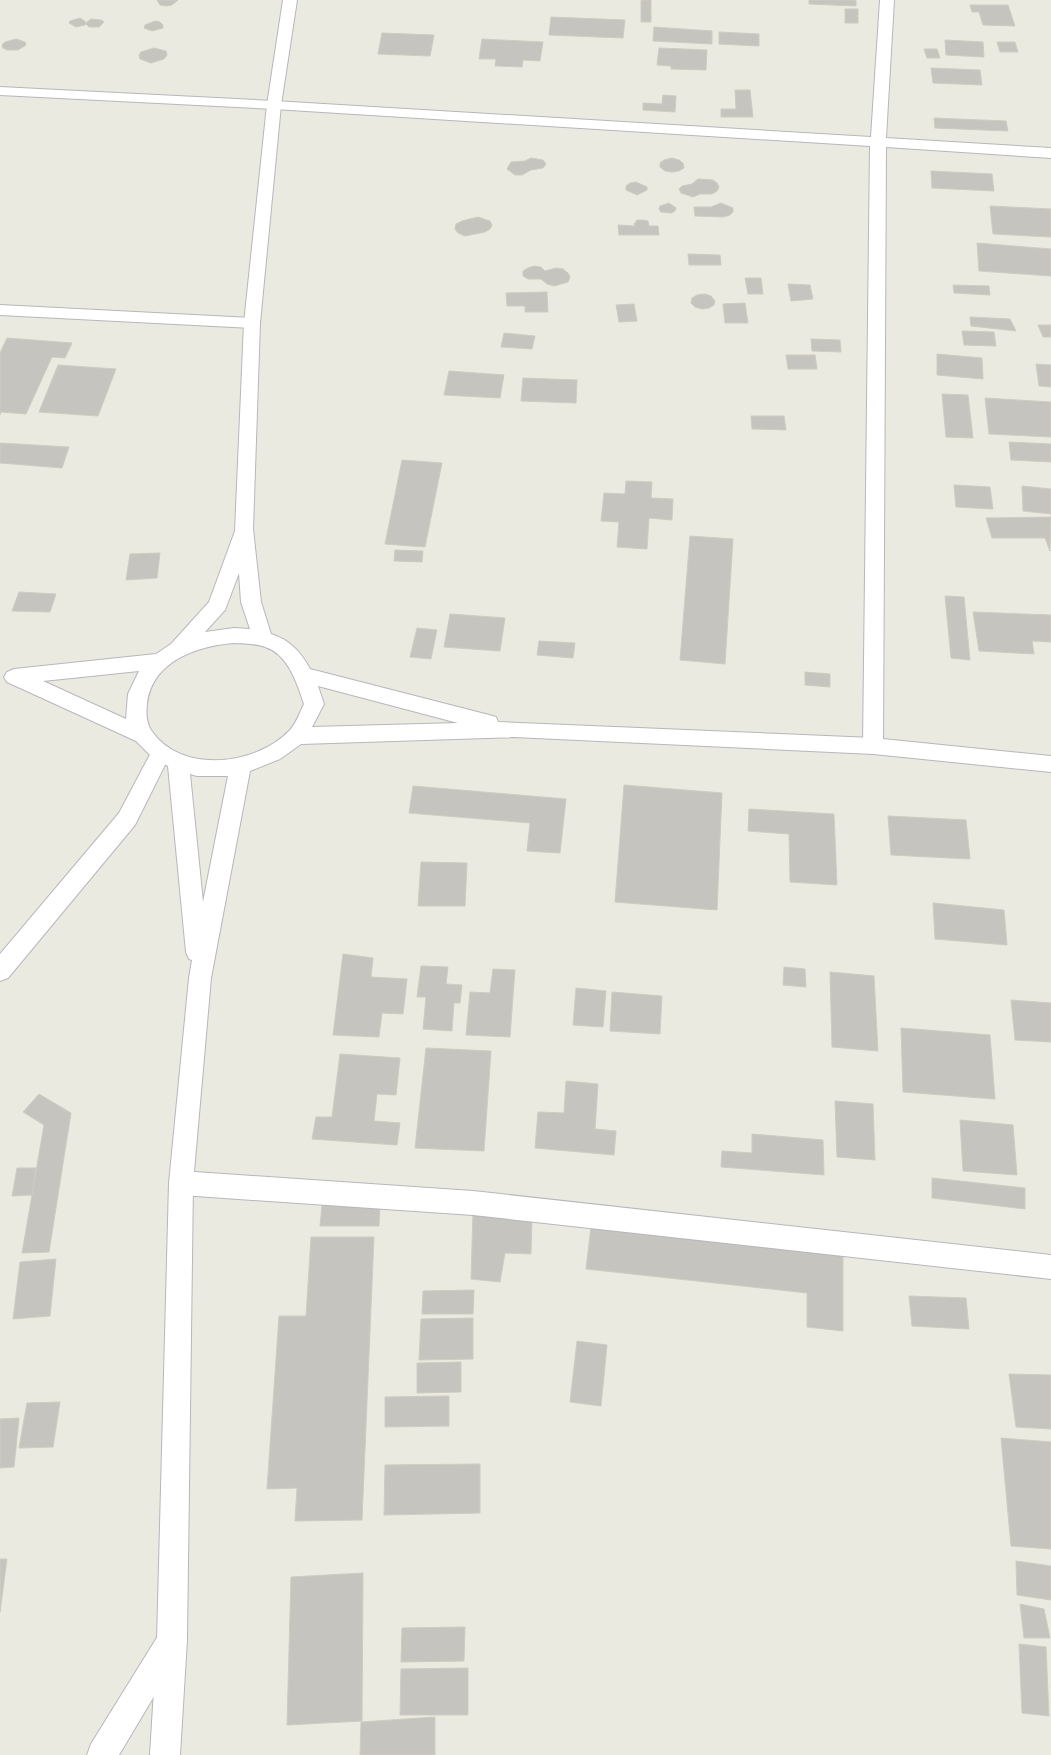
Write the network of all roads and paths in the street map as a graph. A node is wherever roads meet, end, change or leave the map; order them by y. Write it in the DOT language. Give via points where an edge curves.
graph roads {
  1 [pos="290,0"];
  2 [pos="887,0"];
  3 [pos="0,91"];
  4 [pos="274,105"];
  5 [pos="878,143"];
  6 [pos="1051,153"];
  7 [pos="0,310"];
  8 [pos="252,323"];
  9 [pos="244,528"];
  10 [pos="263,638"];
  11 [pos="177,649"];
  12 [pos="160,661"];
  13 [pos="304,675"];
  14 [pos="7,676"];
  15 [pos="514,729"];
  16 [pos="143,735"];
  17 [pos="297,736"];
  18 [pos="873,746"];
  19 [pos="170,758"];
  20 [pos="1051,764"];
  21 [pos="240,766"];
  22 [pos="0,971"];
  23 [pos="200,978"];
  24 [pos="181,1183"];
  25 [pos="1051,1267"];
  26 [pos="172,1640"];
  27 [pos="102,1755"];
  28 [pos="165,1755"];
  1 -- 4 [label="street"];
  2 -- 5 [label="street"];
  3 -- 4 [label="street"];
  4 -- 5 [label="street"];
  4 -- 8 [label="street"];
  5 -- 6 [label="street"];
  5 -- 18 [label="street"];
  7 -- 8 [label="street"];
  8 -- 9 [label="street"];
  9 -- 10 [label="street" via="251,602"];
  9 -- 11 [label="street" via="218,604"];
  10 -- 11 [label="street" via="242,635 219,636 197,640"];
  10 -- 13 [label="street" via="282,646"];
  11 -- 12 [label="street"];
  12 -- 14 [label="street"];
  12 -- 16 [label="street" via="145,678 137,697 136,717"];
  13 -- 15 [label="street"];
  13 -- 17 [label="street" via="314,704"];
  14 -- 16 [label="street"];
  15 -- 17 [label="street"];
  15 -- 18 [label="street"];
  16 -- 19 [label="street"];
  17 -- 21 [label="street" via="273,753"];
  18 -- 20 [label="street"];
  19 -- 21 [label="street" via="197,768"];
  19 -- 22 [label="street" via="127,819"];
  19 -- 23 [label="street"];
  21 -- 23 [label="street"];
  23 -- 24 [label="street"];
  24 -- 25 [label="street" via="473,1203"];
  24 -- 26 [label="street"];
  26 -- 27 [label="street"];
  26 -- 28 [label="street"];
}
